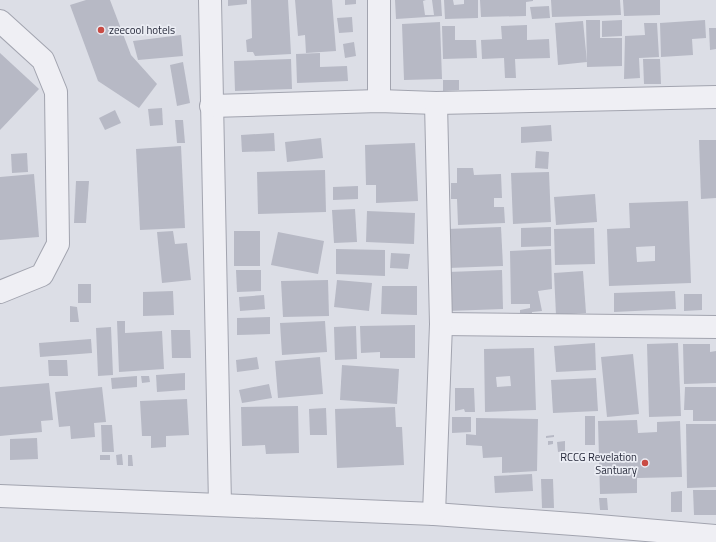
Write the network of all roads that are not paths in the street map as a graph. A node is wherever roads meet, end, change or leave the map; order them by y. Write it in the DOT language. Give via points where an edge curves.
graph roads {
  1 [pos="210,0"];
  2 [pos="379,0"];
  3 [pos="0,21"];
  4 [pos="716,97"];
  5 [pos="379,101"];
  6 [pos="436,102"];
  7 [pos="211,106"];
  8 [pos="0,292"];
  9 [pos="441,324"];
  10 [pos="716,327"];
  11 [pos="0,496"];
  12 [pos="220,505"];
  13 [pos="434,514"];
  14 [pos="586,534"];
  15 [pos="716,536"];
  1 -- 7 [label="street"];
  2 -- 5 [label="street"];
  3 -- 8 [label="street" via="43,60 56,92 58,244 42,275"];
  4 -- 6 [label="street"];
  5 -- 6 [label="street"];
  5 -- 7 [label="street"];
  6 -- 9 [label="street"];
  7 -- 12 [label="street"];
  9 -- 10 [label="street"];
  9 -- 13 [label="street"];
  11 -- 12 [label="street"];
  12 -- 13 [label="street"];
  13 -- 14 [label="street"];
  14 -- 15 [label="street"];
}
